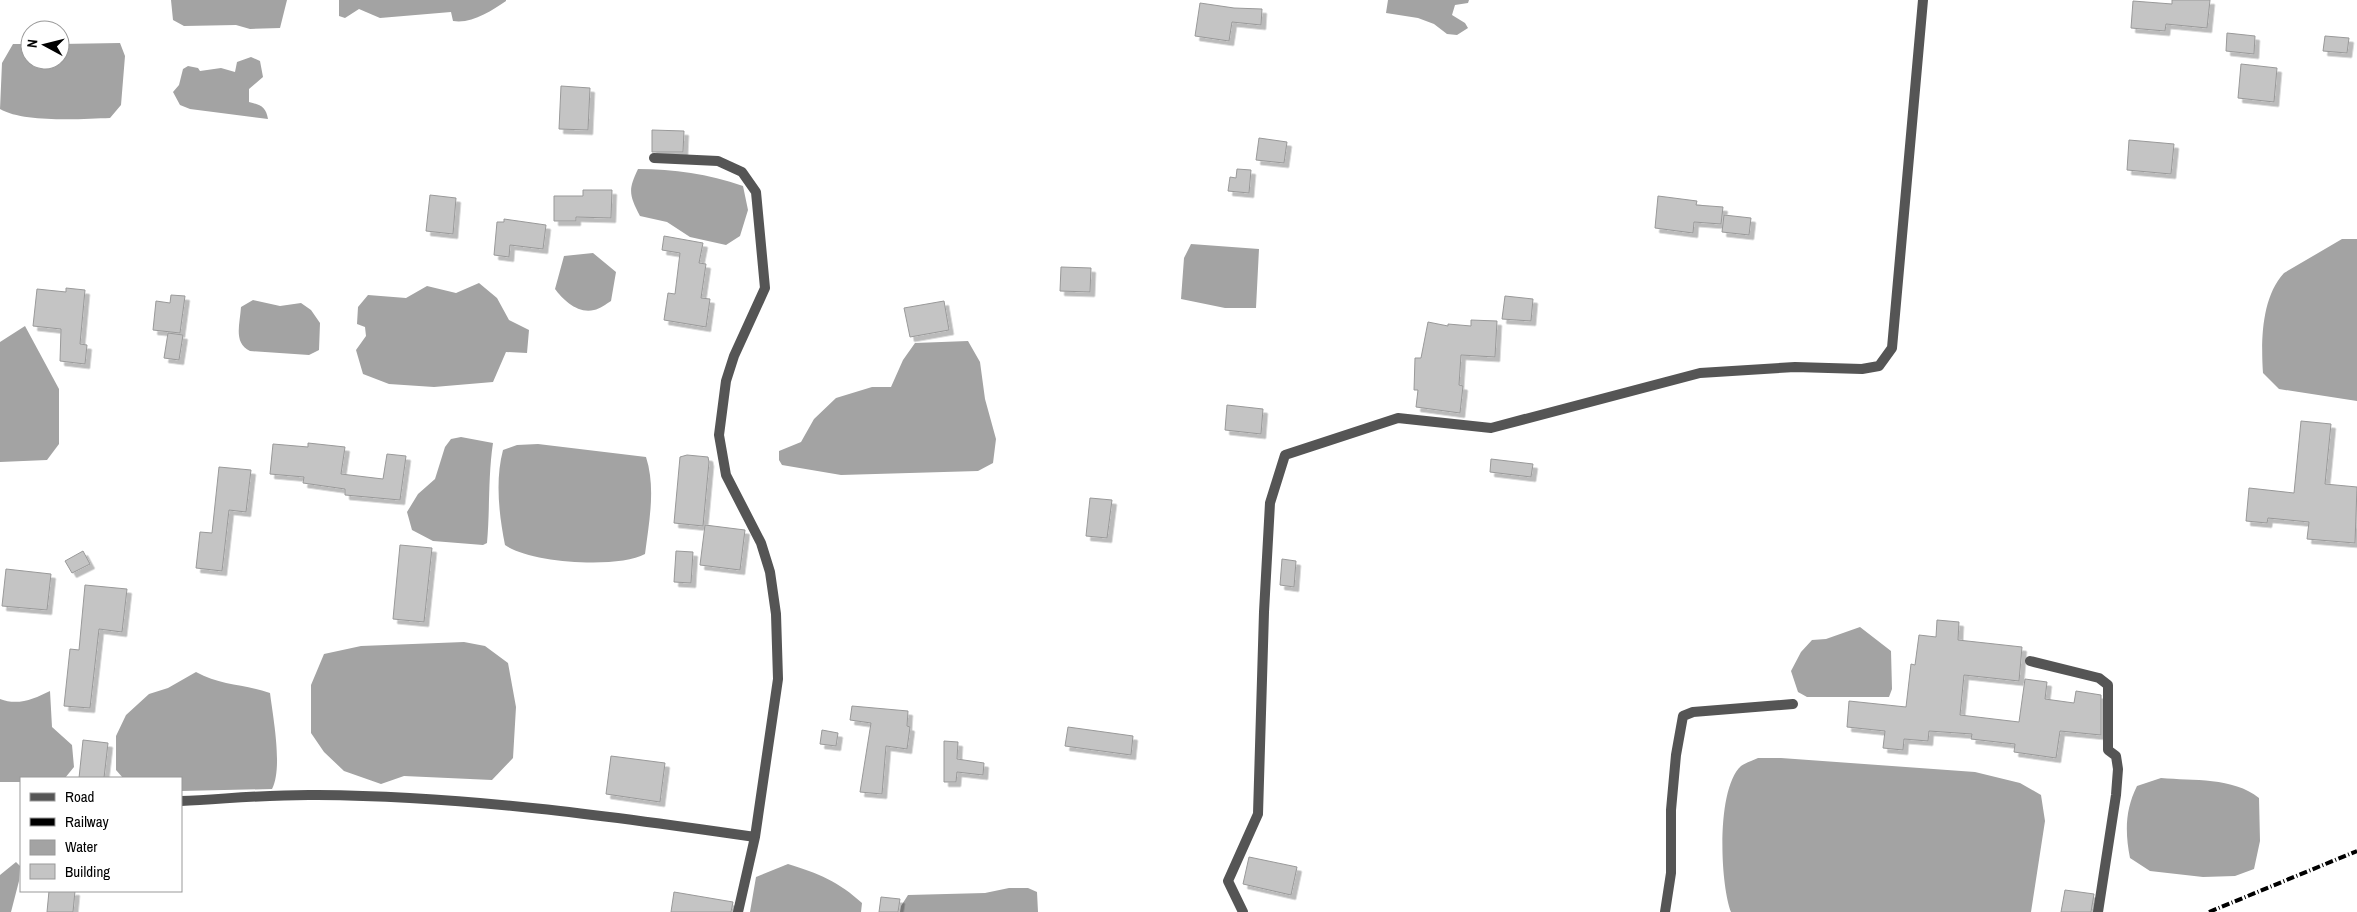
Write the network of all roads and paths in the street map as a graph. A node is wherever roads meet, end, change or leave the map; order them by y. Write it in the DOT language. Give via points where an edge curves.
graph roads {
  1 [pos="1923,0"];
  2 [pos="654,158"];
  3 [pos="2030,662"];
  4 [pos="1793,704"];
  5 [pos="182,801"];
  6 [pos="755,837"];
  7 [pos="738,912"];
  8 [pos="1243,912"];
  9 [pos="1665,912"];
  10 [pos="2098,912"];
  1 -- 8 [label="street" via="1892,348 1879,366 1700,373 1491,428 1398,418 1285,455 1270,503 1258,814 1228,881"];
  2 -- 6 [label="street" via="718,161 742,172 756,192 765,288 734,356 726,382 718,435 726,475 770,572 776,614 778,679"];
  3 -- 10 [label="street" via="2099,678 2108,685 2108,750 2116,756 2118,769"];
  4 -- 9 [label="street" via="1693,712 1683,716 1675,764 1671,873"];
  5 -- 6 [label="street" via="317,795 465,801 616,817"];
  6 -- 7 [label="street"];
}
